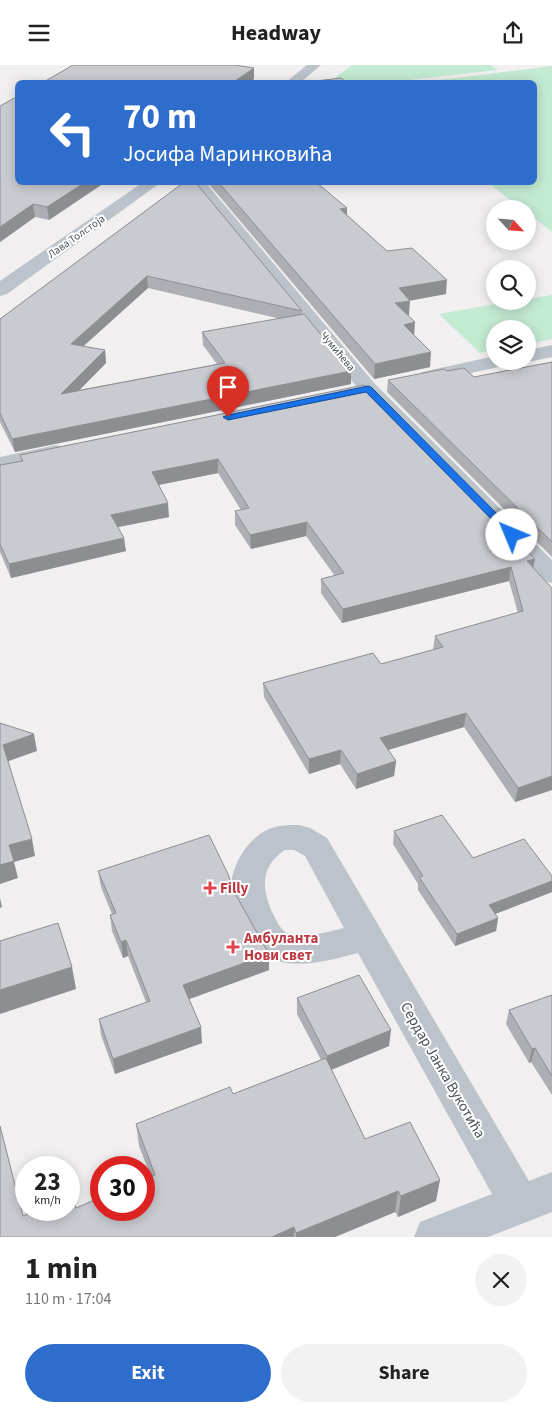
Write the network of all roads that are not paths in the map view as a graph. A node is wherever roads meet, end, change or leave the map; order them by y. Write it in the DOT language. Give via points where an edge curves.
graph roads {
  1 [pos="315,65"];
  2 [pos="294,80"];
  3 [pos="149,185"];
  4 [pos="200,185"];
  5 [pos="0,290"];
  6 [pos="552,351"];
  7 [pos="536,354"];
  8 [pos="486,364"];
  9 [pos="359,390"];
  10 [pos="78,448"];
  11 [pos="0,464"];
  12 [pos="552,575"];
  13 [pos="367,936"];
  14 [pos="536,1198"];
  15 [pos="451,1234"];
  1 -- 2 [label="street"];
  3 -- 5 [label="street, Лава Толстоја"];
  4 -- 9 [label="street, Чумићева"];
  6 -- 7 [label="street"];
  8 -- 9 [label="street"];
  9 -- 12 [label="street, Чумићева"];
  10 -- 11 [label="street"];
  13 -- 14 [label="street, Сердар Јанка Вукотића"];
  14 -- 15 [label="street"];
}
